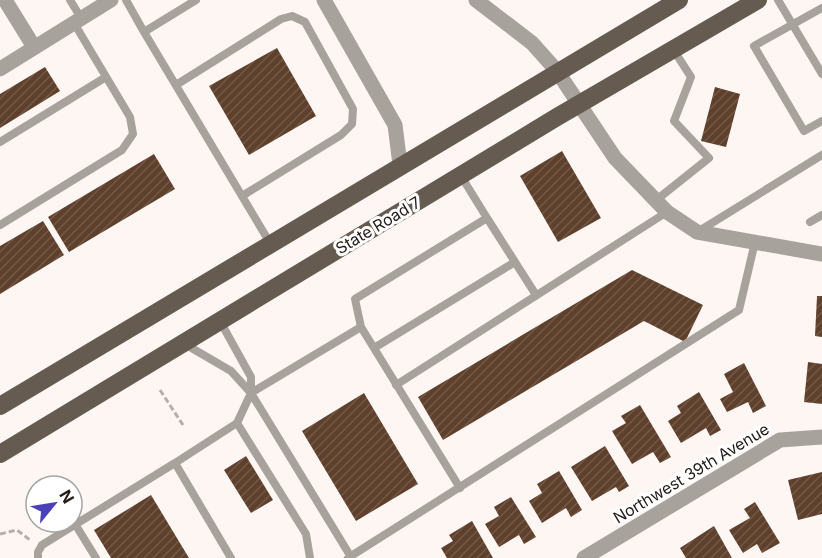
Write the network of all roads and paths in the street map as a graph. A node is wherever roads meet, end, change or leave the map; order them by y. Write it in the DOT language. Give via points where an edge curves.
graph roads {
  1 [pos="5,0"];
  2 [pos="70,0"];
  3 [pos="111,0"];
  4 [pos="126,0"];
  5 [pos="196,0"];
  6 [pos="324,0"];
  7 [pos="476,0"];
  8 [pos="679,0"];
  9 [pos="758,0"];
  10 [pos="778,0"];
  11 [pos="822,8"];
  12 [pos="77,20"];
  13 [pos="793,25"];
  14 [pos="144,32"];
  15 [pos="34,47"];
  16 [pos="673,49"];
  17 [pos="0,69"];
  18 [pos="557,71"];
  19 [pos="822,74"];
  20 [pos="106,77"];
  21 [pos="176,85"];
  22 [pos="580,104"];
  23 [pos="822,121"];
  24 [pos="0,142"];
  25 [pos="822,155"];
  26 [pos="400,165"];
  27 [pos="461,176"];
  28 [pos="242,196"];
  29 [pos="655,201"];
  30 [pos="666,212"];
  31 [pos="822,215"];
  32 [pos="487,218"];
  33 [pos="810,222"];
  34 [pos="0,225"];
  35 [pos="697,232"];
  36 [pos="755,242"];
  37 [pos="270,243"];
  38 [pos="822,254"];
  39 [pos="515,262"];
  40 [pos="537,295"];
  41 [pos="220,321"];
  42 [pos="361,327"];
  43 [pos="183,343"];
  44 [pos="374,348"];
  45 [pos="396,385"];
  46 [pos="160,390"];
  47 [pos="250,393"];
  48 [pos="0,406"];
  49 [pos="237,423"];
  50 [pos="183,425"];
  51 [pos="822,437"];
  52 [pos="0,454"];
  53 [pos="175,463"];
  54 [pos="460,488"];
  55 [pos="84,519"];
  56 [pos="0,534"];
  57 [pos="59,534"];
  58 [pos="81,534"];
  59 [pos="39,554"];
  60 [pos="96,558"];
  61 [pos="231,558"];
  62 [pos="310,558"];
  63 [pos="349,558"];
  64 [pos="584,558"];
  1 -- 15 [label="street"];
  2 -- 12 [label="lane"];
  3 -- 12 [label="street"];
  4 -- 14 [label="lane"];
  5 -- 14 [label="lane"];
  6 -- 26 [label="street" via="395,125"];
  7 -- 18 [label="street" via="507,21"];
  8 -- 18 [label="main road"];
  9 -- 16 [label="main road, State Road 7"];
  10 -- 13 [label="lane"];
  11 -- 13 [label="lane"];
  12 -- 15 [label="street"];
  12 -- 20 [label="lane"];
  13 -- 19 [label="lane"];
  13 -- 23 [label="lane" via="754,46 804,131"];
  14 -- 21 [label="lane"];
  15 -- 17 [label="street"];
  16 -- 22 [label="main road, State Road 7"];
  16 -- 29 [label="lane" via="691,76 674,121 709,158"];
  18 -- 22 [label="street"];
  18 -- 26 [label="main road"];
  20 -- 24 [label="lane"];
  20 -- 34 [label="lane" via="130,117 133,134 122,150"];
  21 -- 28 [label="lane"];
  21 -- 28 [label="lane" via="281,19 292,16 304,22 353,109 352,124 341,135"];
  22 -- 27 [label="main road, State Road 7"];
  22 -- 29 [label="street" via="615,158"];
  25 -- 35 [label="lane"];
  26 -- 37 [label="main road"];
  27 -- 32 [label="lane"];
  27 -- 41 [label="main road, State Road 7"];
  28 -- 37 [label="lane"];
  29 -- 30 [label="street"];
  30 -- 35 [label="street"];
  30 -- 40 [label="lane"];
  31 -- 33 [label="lane"];
  32 -- 39 [label="lane"];
  32 -- 42 [label="lane" via="355,299"];
  35 -- 36 [label="street"];
  36 -- 38 [label="street"];
  36 -- 54 [label="lane" via="739,310"];
  37 -- 48 [label="main road"];
  39 -- 40 [label="lane"];
  39 -- 44 [label="lane"];
  40 -- 45 [label="lane"];
  41 -- 43 [label="main road, State Road 7"];
  41 -- 47 [label="lane" via="251,377"];
  42 -- 44 [label="lane"];
  42 -- 47 [label="lane"];
  43 -- 47 [label="lane" via="231,371"];
  43 -- 52 [label="main road, State Road 7"];
  44 -- 45 [label="lane"];
  45 -- 54 [label="lane"];
  46 -- 50 [label="path"];
  47 -- 49 [label="lane"];
  47 -- 63 [label="lane"];
  49 -- 53 [label="lane"];
  49 -- 62 [label="lane" via="306,534"];
  51 -- 64 [label="street, Northwest 39th Avenue" via="780,440"];
  53 -- 55 [label="lane"];
  53 -- 61 [label="lane"];
  54 -- 63 [label="lane"];
  56 -- 59 [label="path" via="17,530"];
  57 -- 59 [label="lane" via="42,545"];
  58 -- 60 [label="lane"];
}
